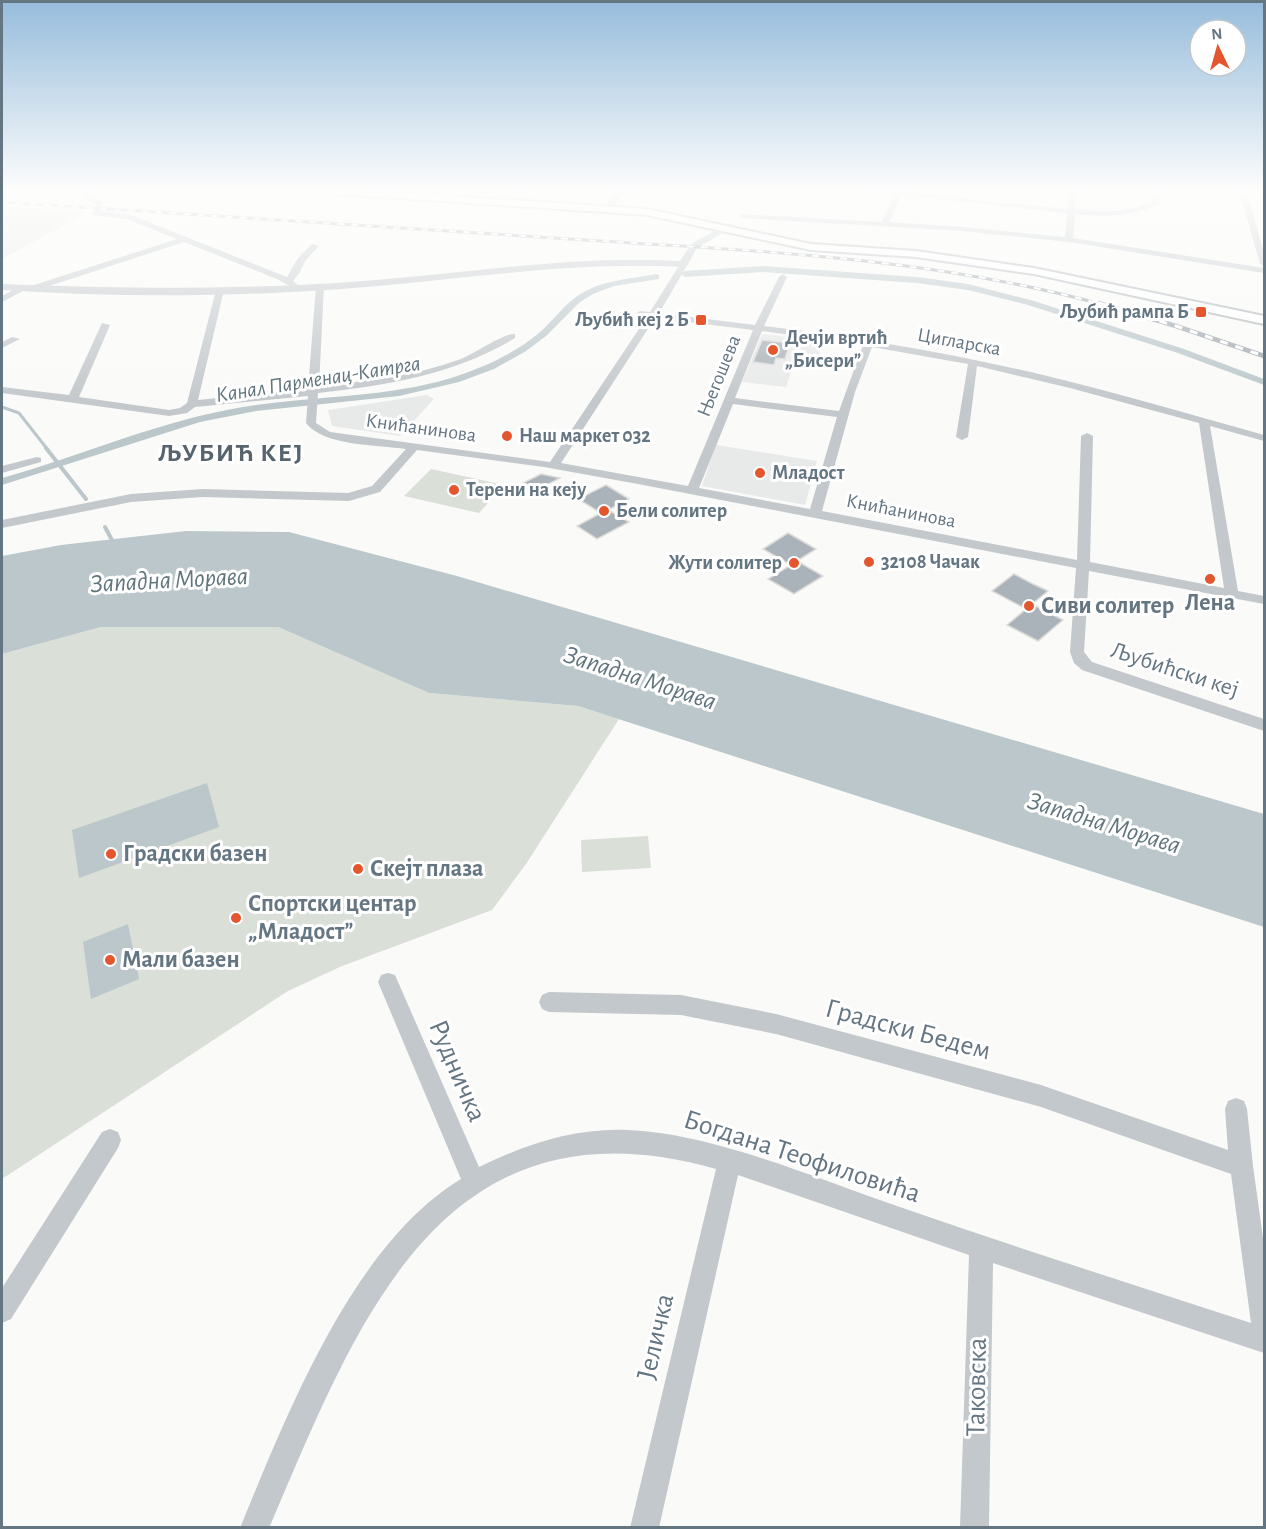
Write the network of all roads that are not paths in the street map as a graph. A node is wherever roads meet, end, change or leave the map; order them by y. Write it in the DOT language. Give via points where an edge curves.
graph roads {
  1 [pos="112,261"];
  2 [pos="238,261"];
  3 [pos="300,261"];
  4 [pos="681,261"];
  5 [pos="967,261"];
  6 [pos="1203,261"];
  7 [pos="679,264"];
  8 [pos="1264,271"];
  9 [pos="783,277"];
  10 [pos="664,279"];
  11 [pos="292,284"];
  12 [pos="320,286"];
  13 [pos="2,287"];
  14 [pos="26,288"];
  15 [pos="220,290"];
  16 [pos="651,298"];
  17 [pos="2,299"];
  18 [pos="640,314"];
  19 [pos="653,316"];
  20 [pos="1264,320"];
  21 [pos="105,325"];
  22 [pos="758,329"];
  23 [pos="512,336"];
  24 [pos="15,339"];
  25 [pos="868,344"];
  26 [pos="2,345"];
  27 [pos="973,363"];
  28 [pos="2,390"];
  29 [pos="313,397"];
  30 [pos="77,400"];
  31 [pos="728,400"];
  32 [pos="192,404"];
  33 [pos="844,415"];
  34 [pos="1204,422"];
  35 [pos="1087,436"];
  36 [pos="962,437"];
  37 [pos="1264,438"];
  38 [pos="414,448"];
  39 [pos="37,460"];
  40 [pos="549,465"];
  41 [pos="2,470"];
  42 [pos="692,490"];
  43 [pos="815,513"];
  44 [pos="2,524"];
  45 [pos="1083,566"];
  46 [pos="1232,594"];
  47 [pos="1264,600"];
  48 [pos="1264,725"];
  49 [pos="388,982"];
  50 [pos="549,1002"];
  51 [pos="1236,1108"];
  52 [pos="110,1140"];
  53 [pos="730,1160"];
  54 [pos="1241,1167"];
  55 [pos="474,1182"];
  56 [pos="981,1247"];
  57 [pos="2,1310"];
  58 [pos="1264,1327"];
  59 [pos="1264,1340"];
  60 [pos="255,1527"];
  61 [pos="644,1527"];
  62 [pos="974,1527"];
  1 -- 14 [label="street"];
  2 -- 11 [label="street"];
  3 -- 11 [label="street"];
  4 -- 7 [label="street"];
  5 -- 20 [label="main road" via="1034,271"];
  6 -- 8 [label="street"];
  7 -- 10 [label="street"];
  7 -- 12 [label="street" via="556,265"];
  7 -- 19 [label="street"];
  9 -- 22 [label="street, Његошева"];
  11 -- 12 [label="street"];
  11 -- 15 [label="street"];
  12 -- 29 [label="street"];
  13 -- 14 [label="street"];
  14 -- 15 [label="street"];
  14 -- 17 [label="street"];
  15 -- 32 [label="street"];
  16 -- 18 [label="street"];
  18 -- 19 [label="street, Цигларска"];
  18 -- 40 [label="street"];
  19 -- 22 [label="street, Цигларска"];
  19 -- 40 [label="street"];
  21 -- 30 [label="street"];
  22 -- 25 [label="street, Цигларска"];
  22 -- 31 [label="street, Његошева"];
  23 -- 29 [label="street" via="480,355 418,376"];
  24 -- 26 [label="street"];
  25 -- 27 [label="street, Цигларска"];
  25 -- 33 [label="street"];
  27 -- 34 [label="street, Цигларска" via="1088,388"];
  27 -- 36 [label="street"];
  28 -- 30 [label="street"];
  29 -- 32 [label="street"];
  29 -- 38 [label="street, Книћанинова" via="311,423 317,430 327,435"];
  30 -- 32 [label="street" via="169,413 183,411"];
  31 -- 33 [label="street"];
  31 -- 42 [label="street, Његошева"];
  33 -- 43 [label="street"];
  34 -- 37 [label="street, Цигларска"];
  34 -- 46 [label="street"];
  35 -- 45 [label="street"];
  38 -- 40 [label="street, Книћанинова"];
  38 -- 44 [label="street" via="376,489 349,497 203,493 131,498"];
  39 -- 41 [label="street"];
  40 -- 42 [label="street, Книћанинова"];
  42 -- 43 [label="street, Книћанинова"];
  43 -- 45 [label="street, Книћанинова"];
  45 -- 46 [label="street, Книћанинова"];
  45 -- 48 [label="street, Љубићски кеј" via="1079,659 1087,666"];
  46 -- 47 [label="street, Книћанинова"];
  49 -- 55 [label="street, Рудничка"];
  50 -- 54 [label="street, Градски Бедем" via="681,1005 776,1024 1041,1096"];
  51 -- 54 [label="street"];
  52 -- 57 [label="street"];
  53 -- 55 [label="street, Богдана Теофиловића" via="676,1145 624,1141 573,1145 528,1157"];
  53 -- 56 [label="street, Богдана Теофиловића"];
  53 -- 61 [label="street, Јеличка"];
  54 -- 58 [label="street"];
  55 -- 60 [label="street, Богдана Теофиловића" via="418,1228 383,1268 349,1322"];
  56 -- 59 [label="street, Богдана Теофиловића"];
  56 -- 62 [label="street, Таковска"];
}
